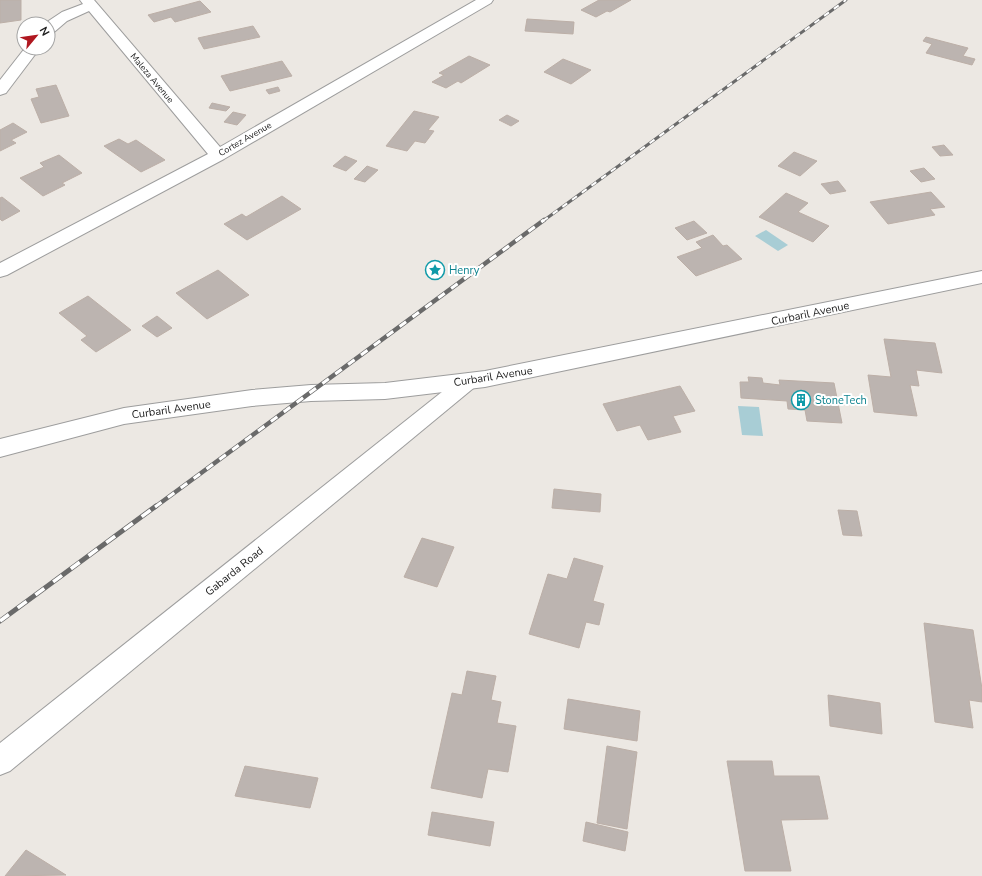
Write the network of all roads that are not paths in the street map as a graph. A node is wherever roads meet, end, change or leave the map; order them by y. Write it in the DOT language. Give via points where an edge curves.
graph roads {
  1 [pos="486,0"];
  2 [pos="89,3"];
  3 [pos="56,22"];
  4 [pos="27,56"];
  5 [pos="0,90"];
  6 [pos="218,155"];
  7 [pos="0,271"];
  8 [pos="982,277"];
  9 [pos="469,381"];
  10 [pos="0,448"];
  11 [pos="0,761"];
  1 -- 6 [label="street, Cortez Avenue"];
  2 -- 3 [label="street"];
  2 -- 6 [label="street, Maleza Avenue"];
  4 -- 5 [label="street"];
  6 -- 7 [label="street, Cortez Avenue"];
  8 -- 9 [label="street, Curbaril Avenue"];
  9 -- 10 [label="street, Curbaril Avenue" via="385,391 296,394 171,409 124,416"];
  9 -- 11 [label="street, Gabarda Road"];
}
